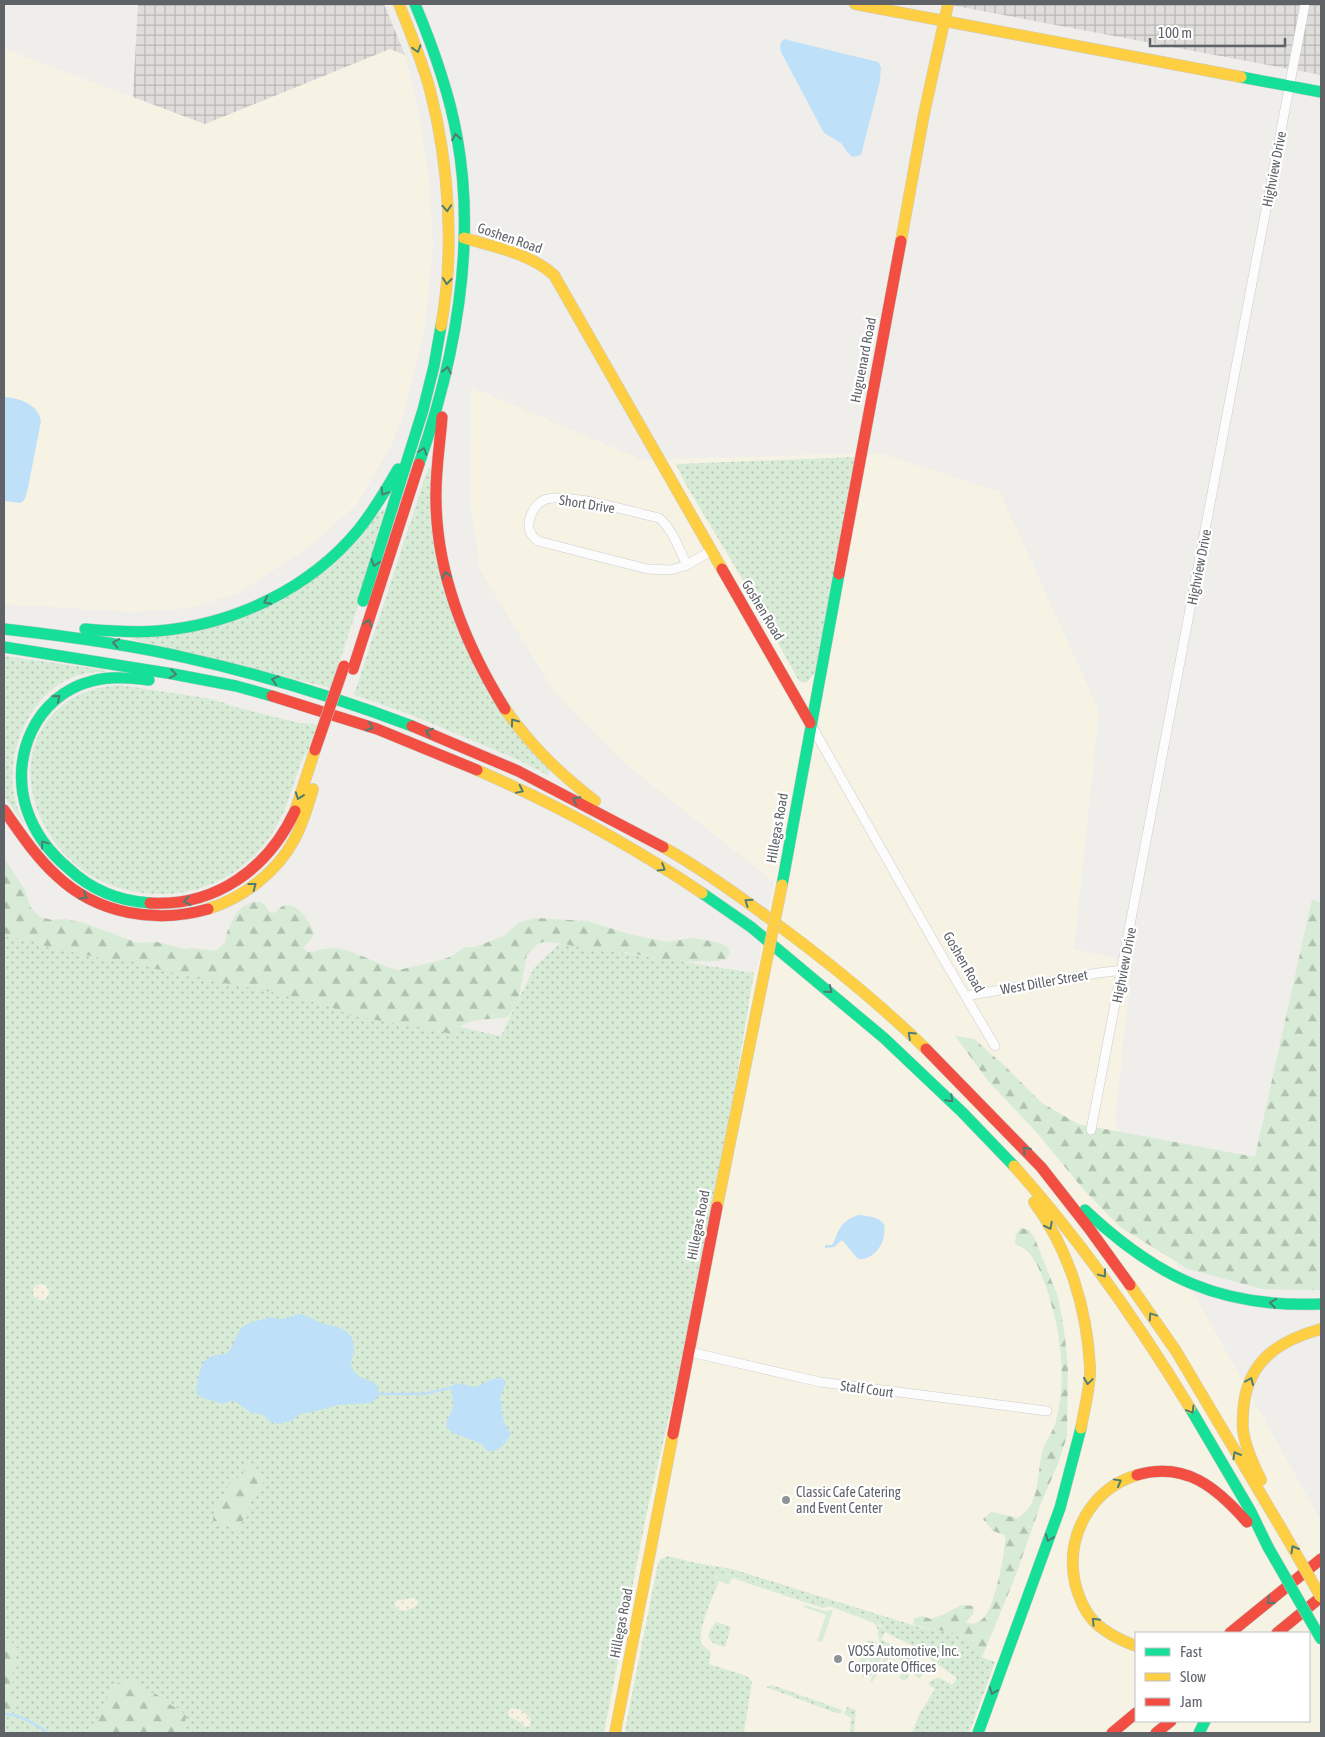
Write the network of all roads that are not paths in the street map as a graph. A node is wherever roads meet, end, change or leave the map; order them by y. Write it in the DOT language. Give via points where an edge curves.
graph roads {
  1 [pos="399,4"];
  2 [pos="415,4"];
  3 [pos="855,4"];
  4 [pos="948,4"];
  5 [pos="1305,4"];
  6 [pos="944,20"];
  7 [pos="1290,86"];
  8 [pos="1321,92"];
  9 [pos="464,238"];
  10 [pos="443,389"];
  11 [pos="421,417"];
  12 [pos="711,551"];
  13 [pos="687,565"];
  14 [pos="4,623"];
  15 [pos="4,628"];
  16 [pos="4,647"];
  17 [pos="349,667"];
  18 [pos="240,686"];
  19 [pos="810,723"];
  20 [pos="321,751"];
  21 [pos="4,810"];
  22 [pos="650,839"];
  23 [pos="1123,970"];
  24 [pos="966,996"];
  25 [pos="996,1046"];
  26 [pos="1091,1130"];
  27 [pos="1005,1156"];
  28 [pos="1058,1187"];
  29 [pos="1321,1304"];
  30 [pos="1321,1329"];
  31 [pos="690,1352"];
  32 [pos="1047,1411"];
  33 [pos="1282,1529"];
  34 [pos="1266,1543"];
  35 [pos="1321,1559"];
  36 [pos="1321,1597"];
  37 [pos="1233,1631"];
  38 [pos="1278,1632"];
  39 [pos="1321,1639"];
  40 [pos="1135,1646"];
  41 [pos="1135,1714"];
  42 [pos="1170,1722"];
  43 [pos="615,1733"];
  44 [pos="978,1733"];
  45 [pos="1112,1733"];
  46 [pos="1156,1733"];
  1 -- 11 [label="main road, one-way" via="411,30 435,108 449,232 442,326"];
  9 -- 2 [label="main road, one-way" via="463,180 450,107 436,58"];
  3 -- 6 [label="main road"];
  4 -- 6 [label="main road, Huguenard Road"];
  5 -- 7 [label="street, Highview Drive"];
  6 -- 7 [label="main road"];
  6 -- 19 [label="main road, Huguenard Road"];
  7 -- 8 [label="main road"];
  7 -- 23 [label="street, Highview Drive"];
  10 -- 9 [label="main road, one-way" via="455,329"];
  9 -- 12 [label="main road, Goshen Road" via="542,265 554,276"];
  17 -- 10 [label="main road, one-way"];
  22 -- 10 [label="main road, one-way" via="580,790 545,759 513,720 475,658 447,580 438,529 437,476"];
  11 -- 14 [label="main road, one-way" via="396,472 356,532 316,570 260,604 216,620 165,630 125,631"];
  11 -- 17 [label="main road, one-way"];
  12 -- 13 [label="street, Short Drive"];
  12 -- 19 [label="main road, Goshen Road"];
  13 -- 13 [label="street, Short Drive" via="670,570 647,569 538,541 531,536 528,527 530,516 544,500 558,497 659,518 665,522"];
  22 -- 15 [label="main road, one-way" via="481,754 377,712 306,688 147,649"];
  16 -- 18 [label="main road, one-way"];
  17 -- 20 [label="main road, bridge"];
  20 -- 18 [label="main road, one-way" via="277,843 250,871 221,890 175,904 145,904 109,895 66,869 45,846 32,825 21,789 25,742 52,702 77,685 118,676 210,690"];
  18 -- 27 [label="main road, one-way" via="305,704 466,764 575,817 652,862 746,923 868,1023 928,1077"];
  19 -- 24 [label="street, Goshen Road"];
  19 -- 31 [label="main road, Hillegas Road, bridge" via="782,885"];
  21 -- 20 [label="main road, one-way" via="55,875 96,903 141,915 197,913 243,893 274,868 291,847 299,831"];
  28 -- 22 [label="main road, one-way" via="948,1070 862,990 769,917"];
  23 -- 24 [label="street, West Diller Street"];
  23 -- 26 [label="street, Highview Drive"];
  24 -- 25 [label="street, Goshen Road"];
  27 -- 34 [label="main road, one-way" via="1106,1278 1219,1456"];
  27 -- 44 [label="main road, one-way" via="1044,1217 1068,1263 1084,1308 1090,1370 1080,1438 1060,1508"];
  29 -- 28 [label="main road, one-way" via="1284,1304 1230,1297 1174,1276 1121,1243"];
  33 -- 28 [label="main road, one-way" via="1172,1346"];
  33 -- 30 [label="main road, one-way" via="1243,1430 1244,1398 1252,1376 1265,1357 1283,1342"];
  31 -- 32 [label="street, Stalf Court" via="820,1382"];
  31 -- 43 [label="main road, Hillegas Road"];
  36 -- 33 [label="main road, one-way, bridge"];
  34 -- 39 [label="main road, bridge"];
  40 -- 34 [label="main road, one-way" via="1094,1621 1081,1602 1073,1580 1075,1534 1097,1498 1114,1484 1135,1474 1160,1471 1182,1473 1201,1480 1233,1505"];
  35 -- 37 [label="main road, one-way"];
  36 -- 38 [label="main road"];
  41 -- 45 [label="main road"];
  42 -- 46 [label="main road"];
}
